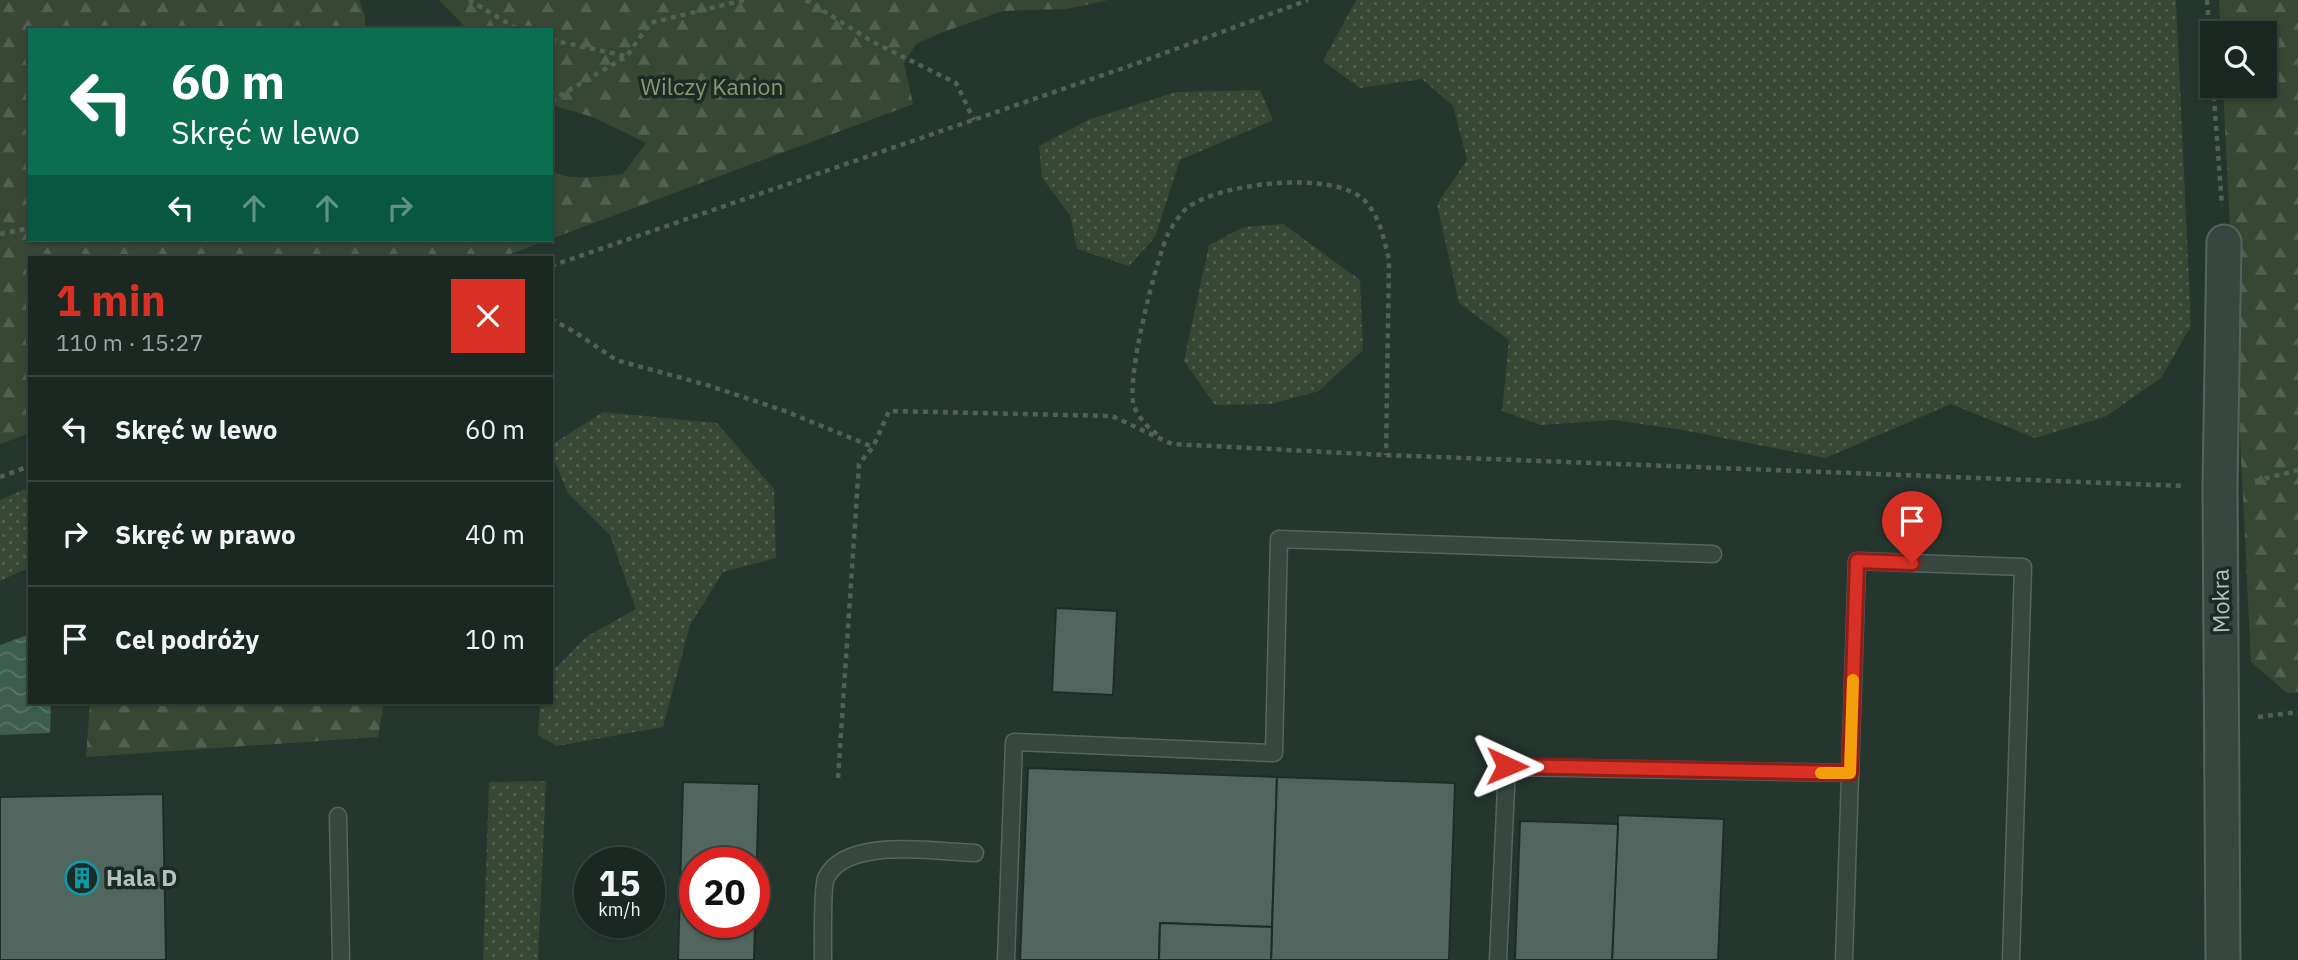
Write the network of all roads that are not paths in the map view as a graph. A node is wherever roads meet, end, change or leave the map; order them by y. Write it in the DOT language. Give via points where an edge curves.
graph roads {
  1 [pos="2224,242"];
  2 [pos="1713,554"];
  3 [pos="1850,773"];
  4 [pos="338,816"];
  5 [pos="975,853"];
  6 [pos="341,960"];
  7 [pos="823,960"];
  8 [pos="1006,960"];
  9 [pos="1498,960"];
  10 [pos="1844,960"];
  11 [pos="2011,960"];
  12 [pos="2224,960"];
  1 -- 12 [label="street, Mokra" via="2234,484"];
  2 -- 8 [label="lane" via="1279,539 1274,753 1014,743"];
  3 -- 9 [label="lane" via="1507,766"];
  3 -- 10 [label="lane"];
  3 -- 11 [label="lane" via="1857,561 2023,567"];
  4 -- 6 [label="lane"];
  5 -- 7 [label="lane" via="882,849 859,852 839,863 825,879"];
}
